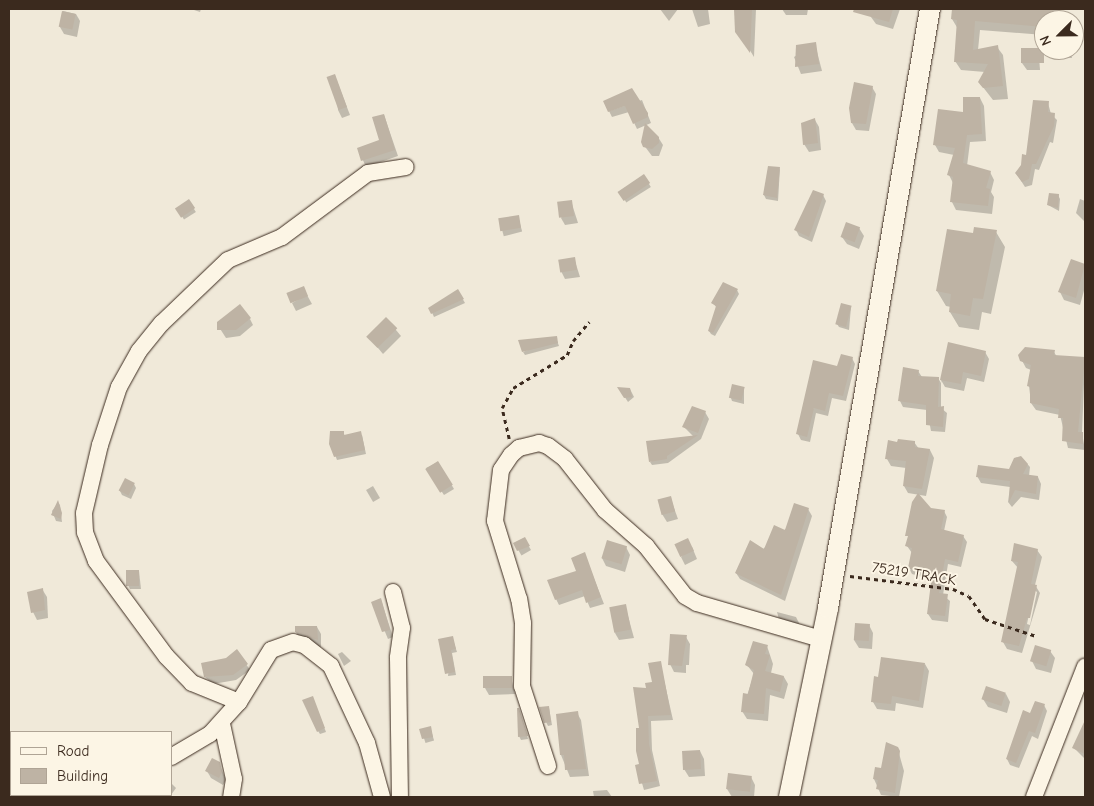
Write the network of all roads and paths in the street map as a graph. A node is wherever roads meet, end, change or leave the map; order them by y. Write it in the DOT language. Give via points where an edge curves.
graph roads {
  1 [pos="930,9"];
  2 [pos="406,167"];
  3 [pos="589,322"];
  4 [pos="519,448"];
  5 [pos="834,573"];
  6 [pos="392,592"];
  7 [pos="1036,636"];
  8 [pos="822,640"];
  9 [pos="1085,667"];
  10 [pos="239,702"];
  11 [pos="222,724"];
  12 [pos="172,756"];
  13 [pos="548,766"];
  14 [pos="231,797"];
  15 [pos="382,797"];
  16 [pos="400,797"];
  17 [pos="789,797"];
  18 [pos="1034,797"];
  1 -- 5 [label="street"];
  2 -- 10 [label="street" via="368,173 282,236 228,260 162,323 139,351 119,387 100,445 84,514 85,532 96,562 180,672 192,683"];
  3 -- 4 [label="path" via="573,341 567,355 514,388 502,408 508,439"];
  4 -- 8 [label="street" via="539,443 565,459 605,510 646,546 685,596 697,603"];
  4 -- 13 [label="street" via="510,455 501,470 495,521 520,599 522,686"];
  5 -- 7 [label="path, 75219 TRACK" via="953,589 969,596 985,619"];
  5 -- 8 [label="street"];
  6 -- 16 [label="street" via="402,628 398,658"];
  8 -- 17 [label="street"];
  9 -- 18 [label="street"];
  10 -- 11 [label="street"];
  10 -- 15 [label="street" via="272,650 282,644 304,645 330,666 338,679 367,743"];
  11 -- 12 [label="street"];
  11 -- 14 [label="street" via="234,779"];
}
